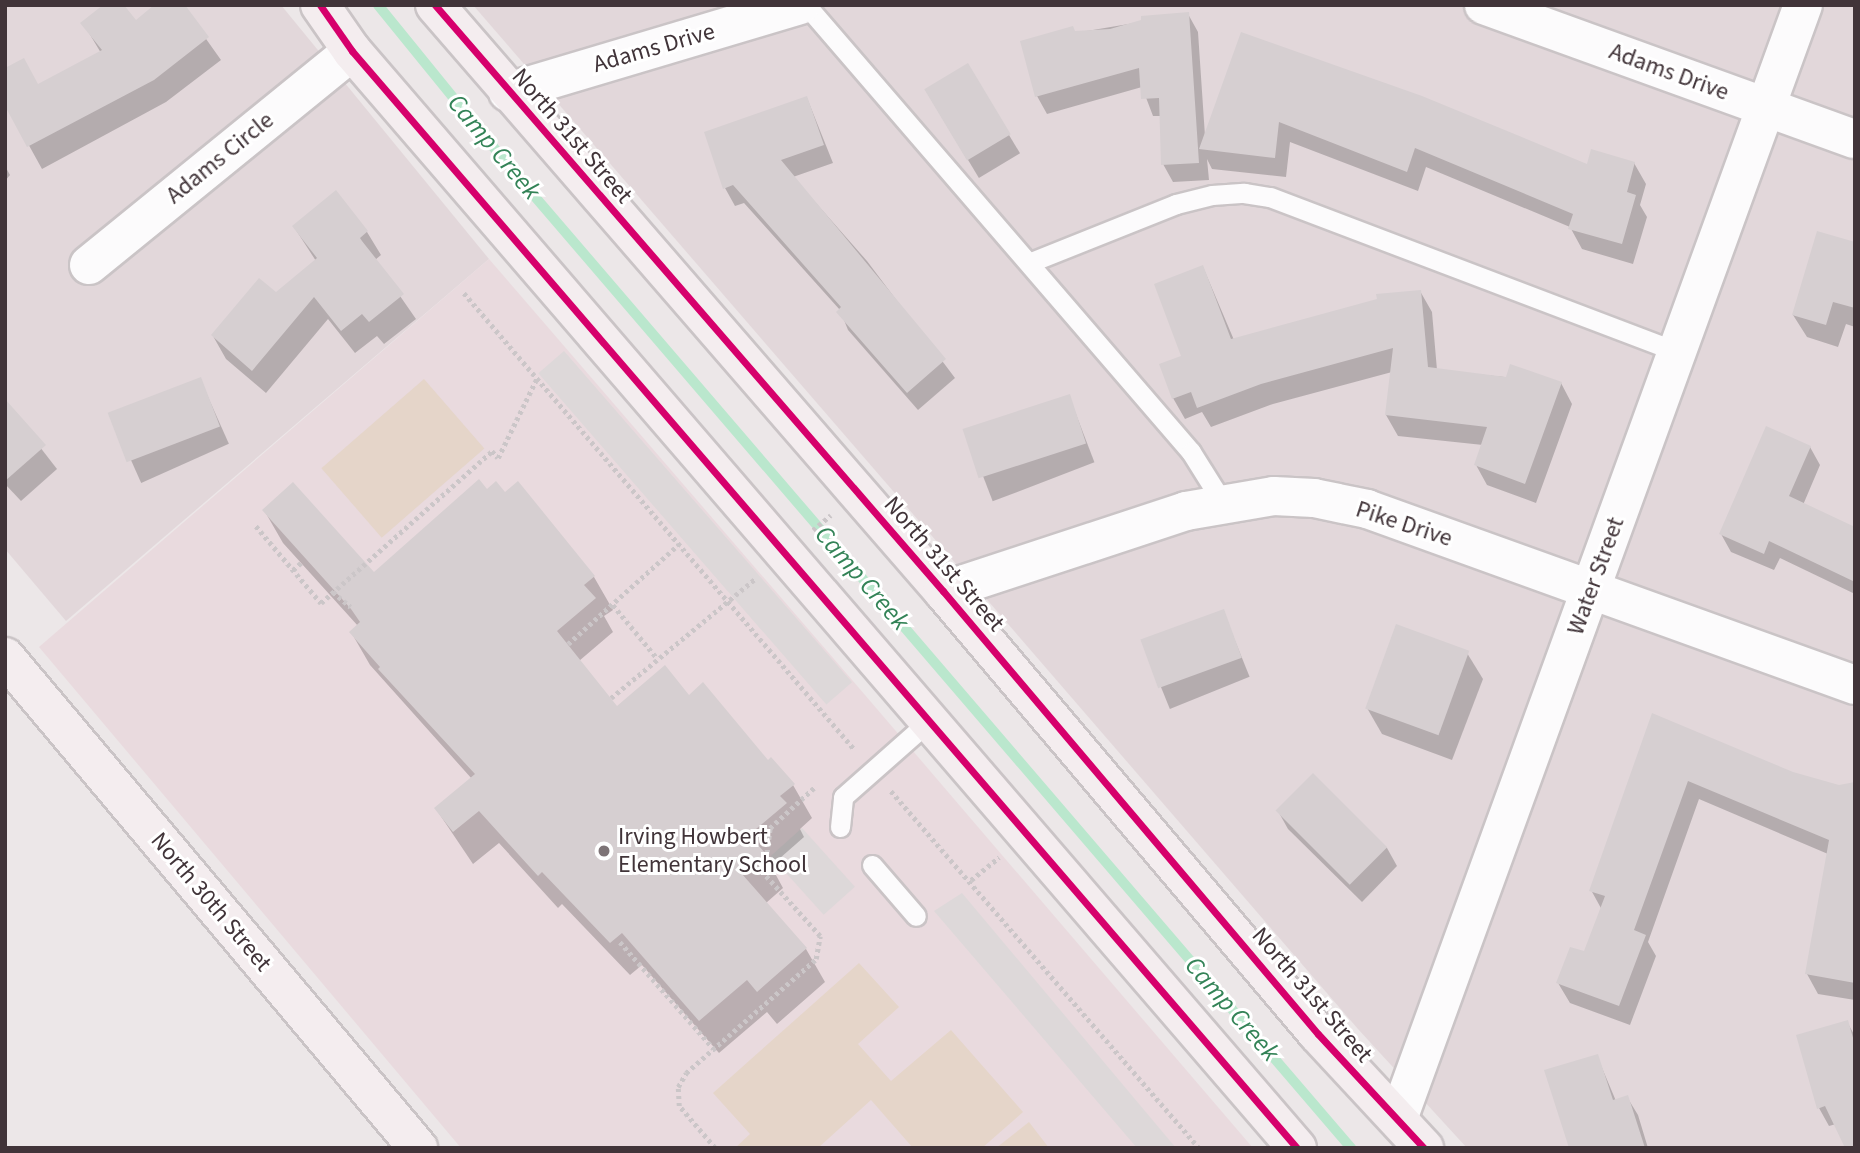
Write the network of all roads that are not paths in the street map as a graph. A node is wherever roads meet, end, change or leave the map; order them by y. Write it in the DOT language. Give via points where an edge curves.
graph roads {
  1 [pos="320,5"];
  2 [pos="435,5"];
  3 [pos="800,5"];
  4 [pos="806,5"];
  5 [pos="1483,5"];
  6 [pos="1803,5"];
  7 [pos="352,51"];
  8 [pos="508,92"];
  9 [pos="1767,107"];
  10 [pos="1855,139"];
  11 [pos="1031,262"];
  12 [pos="89,265"];
  13 [pos="1677,352"];
  14 [pos="1223,503"];
  15 [pos="1591,590"];
  16 [pos="943,591"];
  17 [pos="5,657"];
  18 [pos="1855,685"];
  19 [pos="929,721"];
  20 [pos="839,827"];
  21 [pos="872,865"];
  22 [pos="916,916"];
  23 [pos="1394,1133"];
  24 [pos="418,1148"];
  25 [pos="1297,1148"];
  26 [pos="1424,1148"];
  1 -- 7 [label="main road"];
  2 -- 8 [label="main road, North 31st Street"];
  3 -- 8 [label="street, Adams Drive"];
  4 -- 11 [label="lane"];
  5 -- 9 [label="street, Adams Drive"];
  6 -- 9 [label="street, Water Street"];
  7 -- 12 [label="street, Adams Circle"];
  7 -- 19 [label="main road"];
  8 -- 16 [label="main road, North 31st Street"];
  9 -- 10 [label="street, Adams Drive"];
  9 -- 13 [label="street, Water Street"];
  11 -- 13 [label="lane" via="1176,204 1244,193 1270,197"];
  11 -- 14 [label="lane" via="1191,452"];
  13 -- 15 [label="street, Water Street"];
  14 -- 15 [label="street, Pike Drive" via="1274,496 1367,509"];
  14 -- 16 [label="street, Pike Drive"];
  15 -- 18 [label="street, Pike Drive"];
  15 -- 23 [label="street, Water Street"];
  16 -- 23 [label="main road, North 31st Street" via="1318,1034"];
  17 -- 24 [label="main road, North 30th Street"];
  19 -- 20 [label="lane" via="843,797"];
  19 -- 25 [label="main road"];
  21 -- 22 [label="lane"];
  23 -- 26 [label="main road, North 31st Street"];
}
